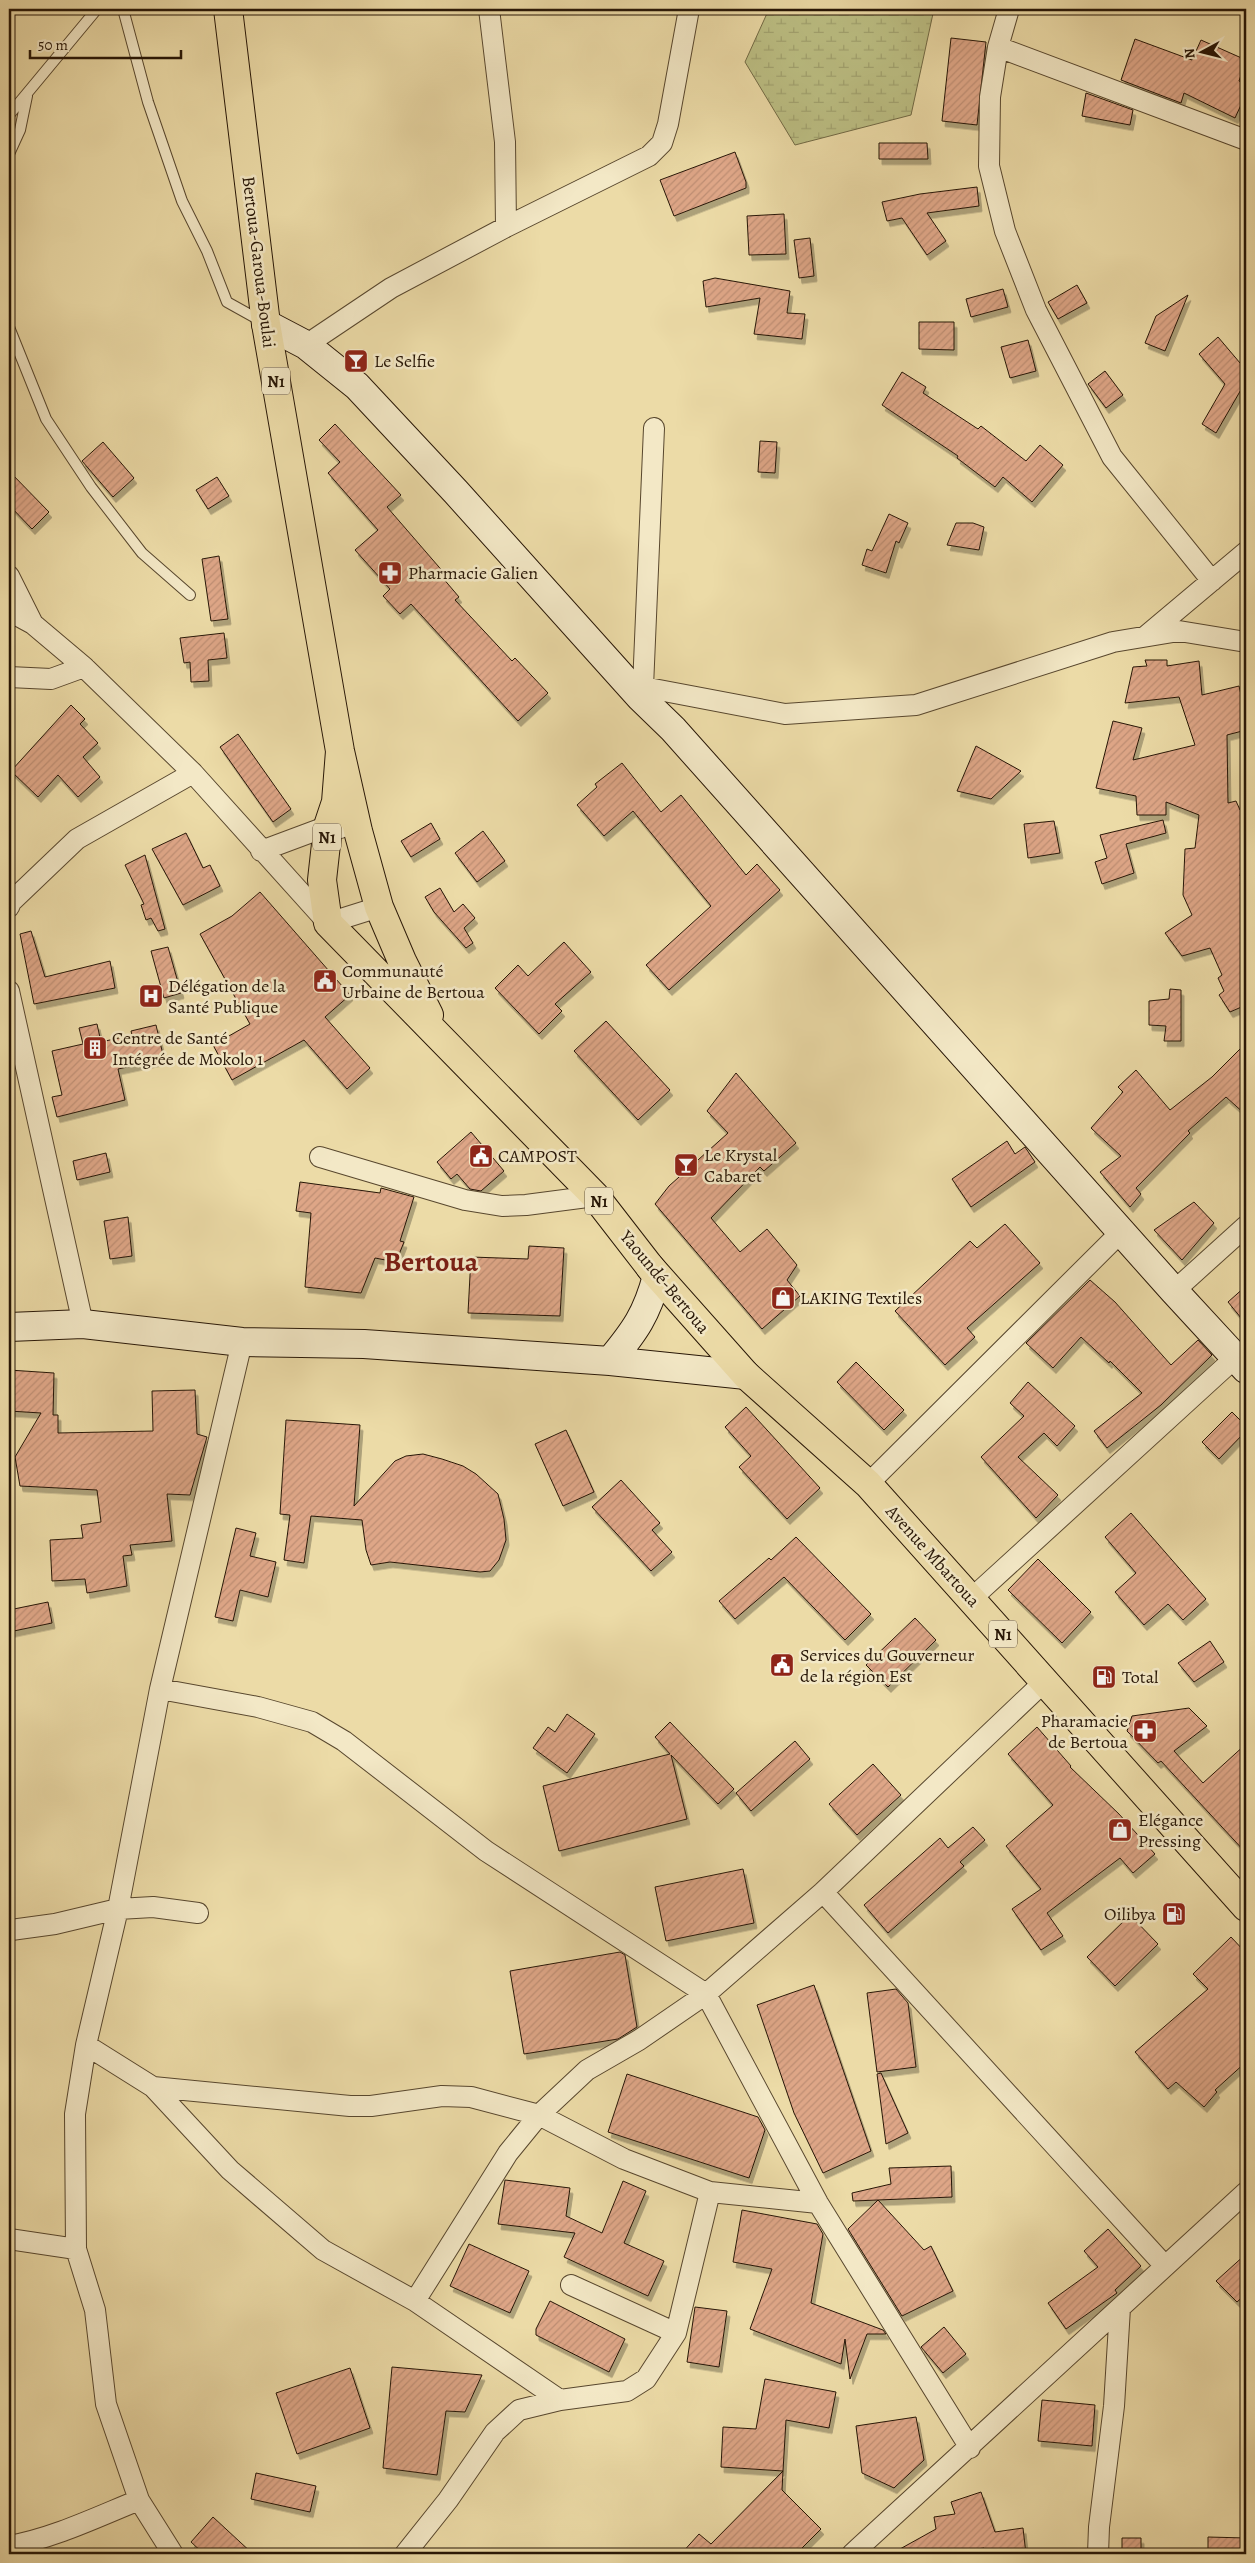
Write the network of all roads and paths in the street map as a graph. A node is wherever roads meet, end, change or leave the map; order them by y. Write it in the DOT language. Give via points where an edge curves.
graph roads {
  1 [pos="97,9"];
  2 [pos="123,9"];
  3 [pos="228,9"];
  4 [pos="489,9"];
  5 [pos="689,9"];
  6 [pos="1009,9"];
  7 [pos="998,47"];
  8 [pos="27,95"];
  9 [pos="9,115"];
  10 [pos="1246,140"];
  11 [pos="9,154"];
  12 [pos="506,227"];
  13 [pos="266,324"];
  14 [pos="9,327"];
  15 [pos="306,345"];
  16 [pos="654,428"];
  17 [pos="1246,552"];
  18 [pos="9,576"];
  19 [pos="1212,581"];
  20 [pos="190,595"];
  21 [pos="9,610"];
  22 [pos="33,624"];
  23 [pos="1146,636"];
  24 [pos="1246,642"];
  25 [pos="84,667"];
  26 [pos="9,677"];
  27 [pos="642,692"];
  28 [pos="340,751"];
  29 [pos="193,773"];
  30 [pos="328,826"];
  31 [pos="358,831"];
  32 [pos="261,851"];
  33 [pos="9,907"];
  34 [pos="379,907"];
  35 [pos="328,923"];
  36 [pos="9,991"];
  37 [pos="440,1037"];
  38 [pos="320,1157"];
  39 [pos="595,1196"];
  40 [pos="1246,1226"];
  41 [pos="1121,1232"];
  42 [pos="650,1267"];
  43 [pos="1174,1291"];
  44 [pos="83,1324"];
  45 [pos="9,1327"];
  46 [pos="242,1342"];
  47 [pos="610,1361"];
  48 [pos="1241,1363"];
  49 [pos="746,1375"];
  50 [pos="868,1484"];
  51 [pos="971,1599"];
  52 [pos="1045,1681"];
  53 [pos="160,1689"];
  54 [pos="823,1892"];
  55 [pos="1246,1907"];
  56 [pos="118,1908"];
  57 [pos="198,1913"];
  58 [pos="11,1930"];
  59 [pos="706,1994"];
  60 [pos="86,2045"];
  61 [pos="153,2087"];
  62 [pos="539,2115"];
  63 [pos="710,2192"];
  64 [pos="1246,2192"];
  65 [pos="818,2203"];
  66 [pos="9,2239"];
  67 [pos="76,2249"];
  68 [pos="1165,2266"];
  69 [pos="571,2285"];
  70 [pos="415,2300"];
  71 [pos="1120,2308"];
  72 [pos="676,2333"];
  73 [pos="560,2400"];
  74 [pos="970,2448"];
  75 [pos="139,2500"];
  76 [pos="9,2546"];
  77 [pos="172,2554"];
  78 [pos="405,2554"];
  79 [pos="852,2554"];
  80 [pos="1098,2554"];
  1 -- 8 [label="lane"];
  2 -- 13 [label="lane" via="148,102 182,200 227,302"];
  3 -- 13 [label="highway, Bertoua-Garoua-Boulai / N1"];
  4 -- 12 [label="street" via="505,142"];
  5 -- 12 [label="street" via="662,143 649,156"];
  6 -- 7 [label="street"];
  7 -- 10 [label="street"];
  7 -- 19 [label="street" via="990,97 989,166 1005,231 1036,310 1112,457"];
  8 -- 9 [label="lane"];
  8 -- 11 [label="lane" via="20,130"];
  12 -- 15 [label="street" via="392,288"];
  13 -- 15 [label="street"];
  13 -- 28 [label="highway, Bertoua-Garoua-Boulai / N1"];
  14 -- 20 [label="lane" via="46,418 91,487 142,553"];
  15 -- 27 [label="street" via="357,386"];
  16 -- 27 [label="street"];
  17 -- 19 [label="street"];
  18 -- 22 [label="street"];
  19 -- 23 [label="street"];
  21 -- 22 [label="street"];
  22 -- 25 [label="street"];
  23 -- 24 [label="street" via="1179,631"];
  23 -- 27 [label="street" via="1112,642 916,705 785,714"];
  25 -- 26 [label="street" via="52,679"];
  25 -- 29 [label="street"];
  27 -- 41 [label="street"];
  28 -- 30 [label="highway, Bertoua-Garoua-Boulai / N1" via="336,802"];
  28 -- 31 [label="highway, Bertoua-Garoua-Boulai / N1"];
  29 -- 32 [label="street"];
  29 -- 33 [label="street" via="78,839"];
  30 -- 31 [label="street"];
  30 -- 32 [label="street"];
  30 -- 35 [label="highway, Bertoua-Garoua-Boulai / N1" via="322,880"];
  31 -- 34 [label="highway, Bertoua-Garoua-Boulai / N1"];
  32 -- 35 [label="street"];
  34 -- 35 [label="street"];
  34 -- 37 [label="highway, Yaoundé-Bertoua / N1"];
  35 -- 37 [label="highway, Yaoundé-Bertoua / N1"];
  36 -- 44 [label="street"];
  37 -- 39 [label="highway, Yaoundé-Bertoua / N1"];
  38 -- 39 [label="street" via="465,1200 502,1206"];
  39 -- 42 [label="highway, Yaoundé-Bertoua / N1"];
  40 -- 43 [label="street"];
  41 -- 43 [label="street"];
  41 -- 50 [label="street"];
  42 -- 47 [label="street" via="657,1276 650,1303 636,1329"];
  42 -- 49 [label="highway, Yaoundé-Bertoua / N1"];
  43 -- 48 [label="street"];
  44 -- 45 [label="street"];
  44 -- 46 [label="street"];
  46 -- 47 [label="street" via="364,1344"];
  46 -- 53 [label="street"];
  47 -- 49 [label="street"];
  48 -- 51 [label="street"];
  49 -- 50 [label="highway, Avenue Mbartoua / N1"];
  50 -- 51 [label="highway, Avenue Mbartoua / N1"];
  51 -- 52 [label="highway, Avenue Mbartoua / N1"];
  52 -- 54 [label="street"];
  52 -- 55 [label="highway, Avenue Mbartoua / N1"];
  53 -- 56 [label="street"];
  53 -- 59 [label="street" via="258,1707 312,1722 344,1741 486,1850"];
  54 -- 59 [label="street"];
  54 -- 68 [label="street"];
  56 -- 57 [label="street" via="153,1907"];
  56 -- 58 [label="street" via="55,1924"];
  56 -- 60 [label="street"];
  59 -- 62 [label="street" via="639,2040 587,2070"];
  59 -- 65 [label="street"];
  60 -- 61 [label="street"];
  60 -- 67 [label="street" via="75,2114"];
  61 -- 62 [label="street" via="350,2106 442,2096 471,2097"];
  61 -- 70 [label="street" via="230,2170 323,2250"];
  62 -- 63 [label="street" via="624,2159"];
  62 -- 70 [label="street" via="508,2153"];
  63 -- 65 [label="street"];
  63 -- 72 [label="street"];
  64 -- 68 [label="street"];
  65 -- 74 [label="street"];
  66 -- 67 [label="street"];
  67 -- 75 [label="street" via="95,2310 106,2404"];
  68 -- 71 [label="street"];
  69 -- 72 [label="street"];
  70 -- 73 [label="street"];
  71 -- 74 [label="street"];
  71 -- 80 [label="street" via="1114,2406"];
  72 -- 73 [label="street" via="646,2379 627,2391"];
  73 -- 78 [label="street" via="519,2410 495,2432 448,2500"];
  74 -- 79 [label="street"];
  75 -- 76 [label="street" via="75,2527"];
  75 -- 77 [label="street"];
}
